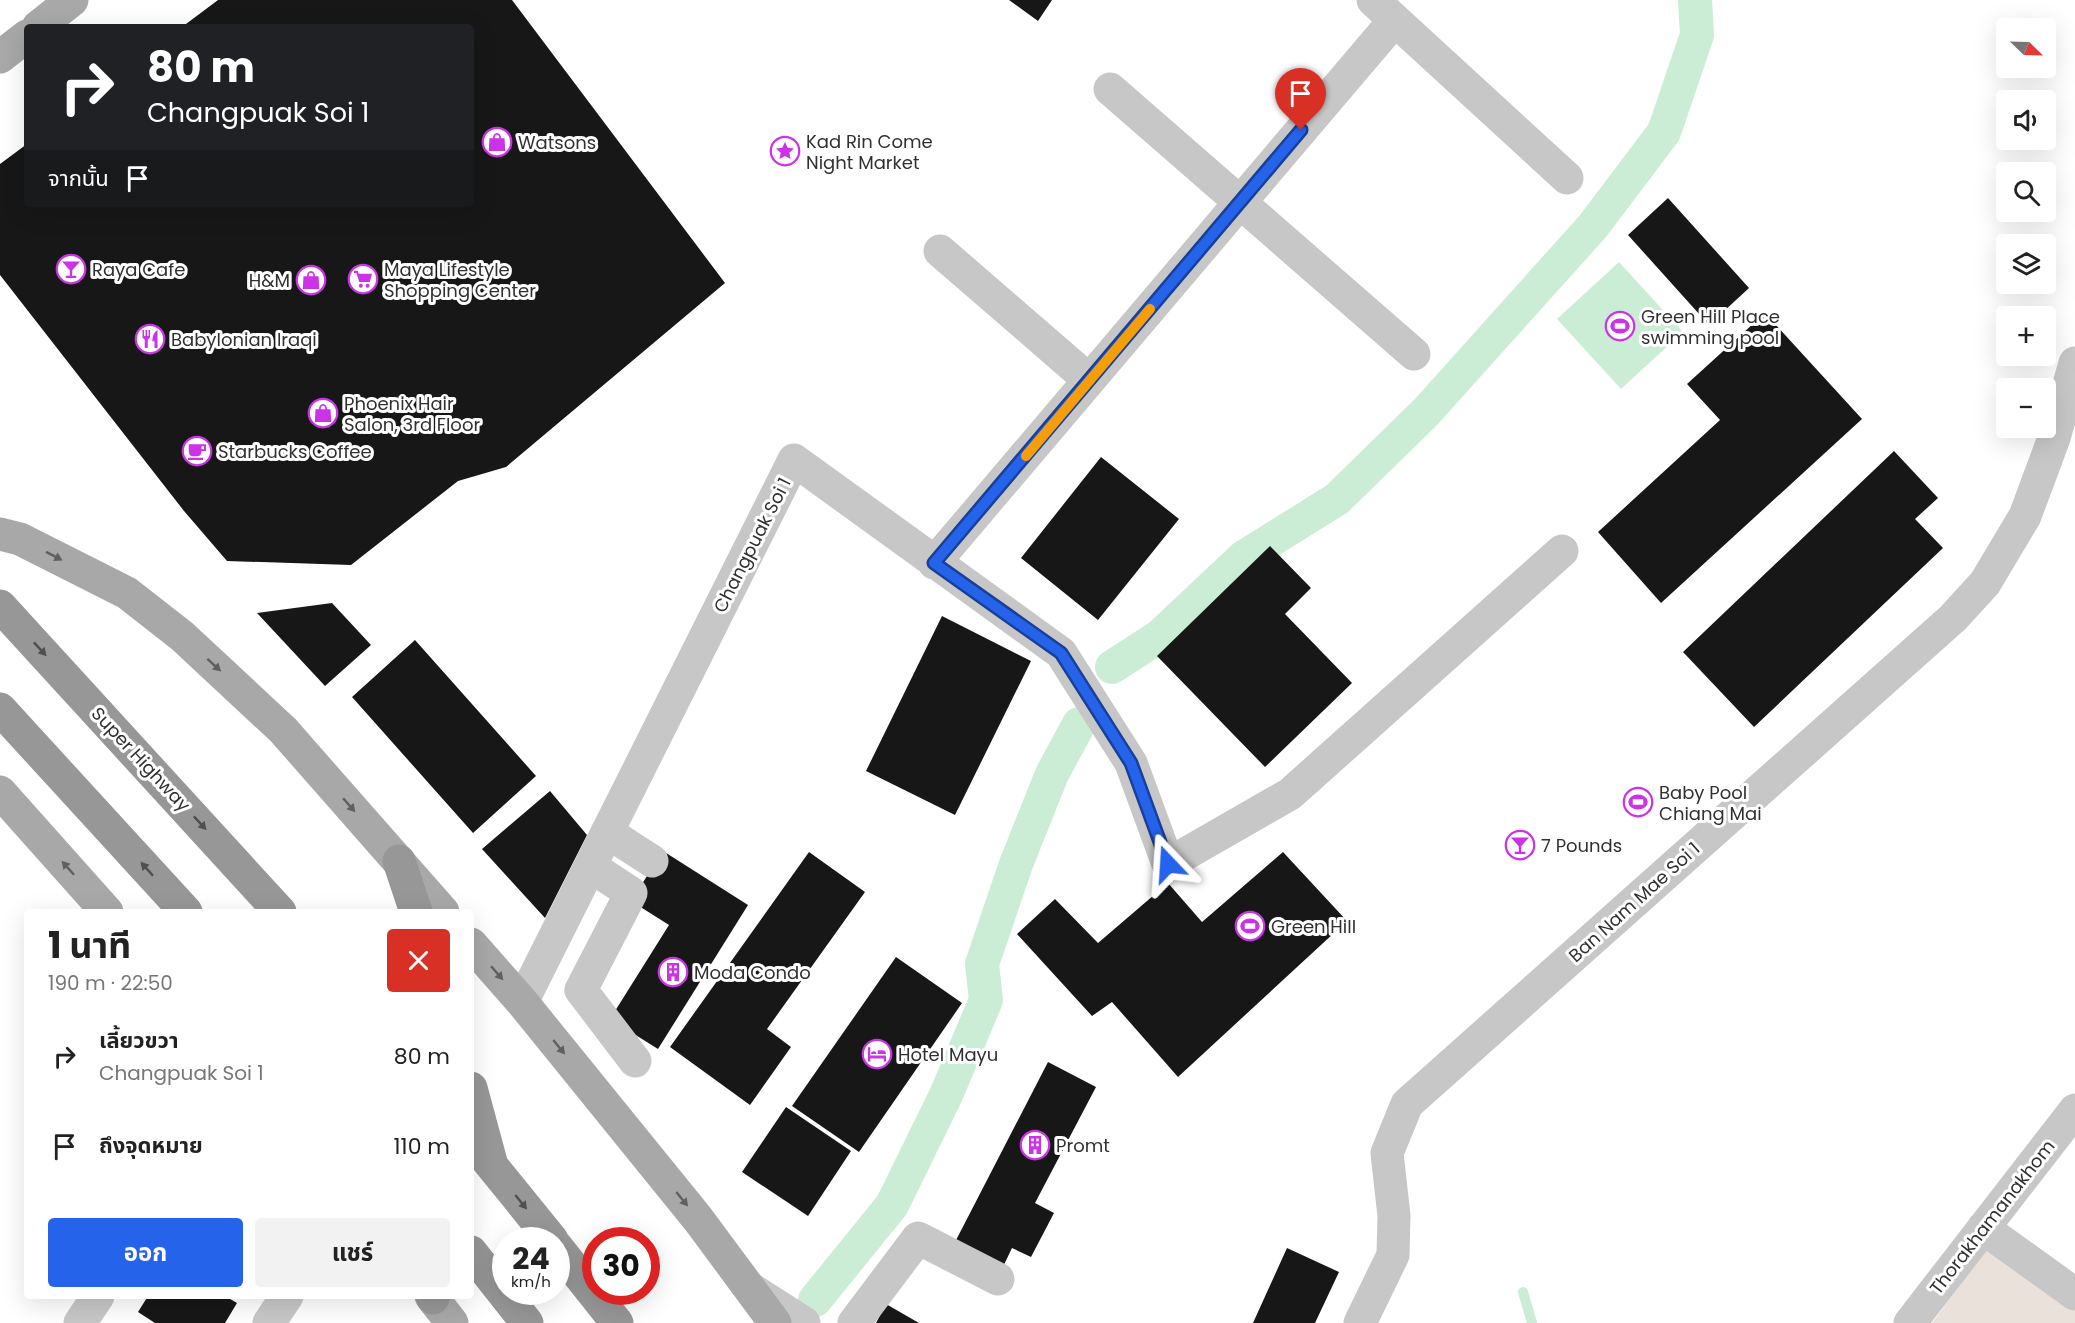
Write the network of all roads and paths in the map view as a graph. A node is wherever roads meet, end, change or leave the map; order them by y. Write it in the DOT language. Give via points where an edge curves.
graph roads {
  1 [pos="72,0"];
  2 [pos="1384,11"];
  3 [pos="42,24"];
  4 [pos="24,38"];
  5 [pos="0,57"];
  6 [pos="1110,89"];
  7 [pos="1566,178"];
  8 [pos="1240,203"];
  9 [pos="940,251"];
  10 [pos="1414,354"];
  11 [pos="2075,363"];
  12 [pos="1089,380"];
  13 [pos="0,534"];
  14 [pos="1562,551"];
  15 [pos="934,563"];
  16 [pos="0,606"];
  17 [pos="0,709"];
  18 [pos="0,792"];
  19 [pos="607,832"];
  20 [pos="399,861"];
  21 [pos="652,861"];
  22 [pos="590,866"];
  23 [pos="104,909"];
  24 [pos="183,909"];
  25 [pos="277,909"];
  26 [pos="415,909"];
  27 [pos="440,909"];
  28 [pos="474,947"];
  29 [pos="522,1002"];
  30 [pos="635,1061"];
  31 [pos="474,1099"];
  32 [pos="2075,1110"];
  33 [pos="474,1144"];
  34 [pos="493,1166"];
  35 [pos="542,1227"];
  36 [pos="1983,1227"];
  37 [pos="474,1256"];
  38 [pos="570,1264"];
  39 [pos="998,1279"];
  40 [pos="751,1289"];
  41 [pos="2075,1294"];
  42 [pos="96,1299"];
  43 [pos="285,1299"];
  44 [pos="434,1299"];
  45 [pos="80,1323"];
  46 [pos="269,1323"];
  47 [pos="452,1323"];
  48 [pos="527,1323"];
  49 [pos="617,1323"];
  50 [pos="775,1323"];
  51 [pos="804,1323"];
  52 [pos="855,1323"];
  53 [pos="1360,1323"];
  54 [pos="1910,1323"];
  1 -- 3 [label="main road"];
  2 -- 7 [label="street"];
  2 -- 8 [label="street"];
  4 -- 5 [label="main road"];
  6 -- 8 [label="street"];
  8 -- 10 [label="street"];
  8 -- 12 [label="street"];
  9 -- 12 [label="street"];
  11 -- 53 [label="street, Ban Nam Mae Soi 1" via="2054,438 2025,516 1985,583 1953,618 1407,1104 1387,1153 1394,1216 1393,1255"];
  12 -- 15 [label="street"];
  13 -- 20 [label="main road, one-way" via="20,539 127,593 182,636 283,730"];
  14 -- 15 [label="street" via="1290,794 1168,864 1131,763 1061,653"];
  15 -- 19 [label="street, Changpuak Soi 1" via="794,460"];
  16 -- 25 [label="highway, Super Highway, one-way"];
  24 -- 17 [label="highway, one-way"];
  23 -- 18 [label="main road, one-way"];
  19 -- 21 [label="street"];
  19 -- 22 [label="street, Changpuak Soi 1"];
  20 -- 26 [label="highway"];
  20 -- 27 [label="main road"];
  22 -- 29 [label="street, Changpuak Soi 1"];
  22 -- 30 [label="street" via="631,893 581,990"];
  28 -- 29 [label="main road, one-way"];
  29 -- 40 [label="main road, one-way"];
  31 -- 34 [label="highway"];
  32 -- 36 [label="street, Thorakhamanakhom"];
  33 -- 34 [label="highway"];
  34 -- 35 [label="highway, one-way"];
  36 -- 41 [label="street"];
  36 -- 54 [label="street, Thorakhamanakhom"];
  37 -- 48 [label="highway"];
  38 -- 49 [label="highway"];
  39 -- 52 [label="street" via="918,1238"];
  40 -- 50 [label="main road"];
  40 -- 51 [label="street"];
  42 -- 45 [label="street"];
  43 -- 46 [label="street"];
  44 -- 47 [label="main road"];
}
